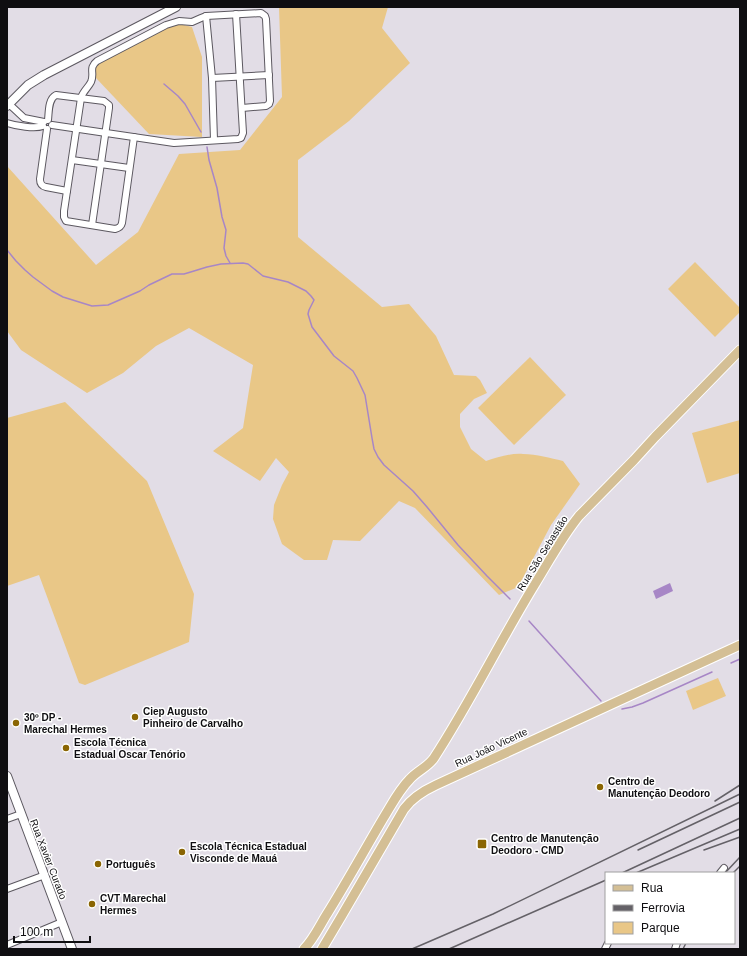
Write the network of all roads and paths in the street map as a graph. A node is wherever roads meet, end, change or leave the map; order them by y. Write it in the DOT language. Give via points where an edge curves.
graph roads {
  1 [pos="176,7"];
  2 [pos="236,14"];
  3 [pos="206,16"];
  4 [pos="269,75"];
  5 [pos="240,77"];
  6 [pos="212,78"];
  7 [pos="81,98"];
  8 [pos="8,105"];
  9 [pos="242,108"];
  10 [pos="7,123"];
  11 [pos="47,125"];
  12 [pos="76,129"];
  13 [pos="105,133"];
  14 [pos="134,137"];
  15 [pos="214,140"];
  16 [pos="72,160"];
  17 [pos="101,164"];
  18 [pos="130,168"];
  19 [pos="67,190"];
  20 [pos="92,225"];
  21 [pos="740,350"];
  22 [pos="740,645"];
  23 [pos="7,776"];
  24 [pos="21,814"];
  25 [pos="7,819"];
  26 [pos="45,875"];
  27 [pos="7,889"];
  28 [pos="330,910"];
  29 [pos="341,917"];
  30 [pos="62,922"];
  31 [pos="7,945"];
  32 [pos="72,949"];
  33 [pos="304,949"];
  34 [pos="322,949"];
  1 -- 8 [label="main road" via="44,75 28,85"];
  2 -- 3 [label="street"];
  2 -- 4 [label="street" via="259,12 265,16"];
  2 -- 5 [label="street"];
  3 -- 6 [label="street"];
  3 -- 7 [label="street" via="192,22 178,21 169,24 97,61 92,68 92,80"];
  4 -- 5 [label="street"];
  4 -- 9 [label="street" via="269,104"];
  5 -- 6 [label="street"];
  5 -- 9 [label="street"];
  6 -- 15 [label="street"];
  7 -- 11 [label="street" via="54,96"];
  7 -- 12 [label="street"];
  7 -- 13 [label="street" via="104,101 109,105"];
  8 -- 11 [label="street" via="24,118"];
  9 -- 15 [label="street" via="242,137"];
  10 -- 11 [label="street" via="40,127"];
  11 -- 12 [label="street"];
  11 -- 19 [label="street" via="40,183 46,187"];
  12 -- 13 [label="street"];
  12 -- 16 [label="street"];
  13 -- 14 [label="street"];
  13 -- 17 [label="street"];
  14 -- 15 [label="street" via="174,143"];
  14 -- 18 [label="street"];
  16 -- 17 [label="street"];
  16 -- 19 [label="street"];
  17 -- 18 [label="street"];
  17 -- 20 [label="street"];
  18 -- 20 [label="street" via="120,226 115,229"];
  19 -- 20 [label="street" via="65,220"];
  21 -- 28 [label="main road, Rua São Sebastião" via="573,524 523,604 434,758 401,790"];
  22 -- 29 [label="main road, Rua João Vicente" via="420,793 407,805"];
  23 -- 24 [label="main road, Rua Xavier Curado"];
  24 -- 25 [label="street"];
  24 -- 26 [label="main road, Rua Xavier Curado"];
  26 -- 27 [label="street"];
  26 -- 30 [label="main road, Rua Xavier Curado"];
  28 -- 29 [label="main road"];
  28 -- 33 [label="main road"];
  29 -- 34 [label="main road, Rua João Vicente"];
  30 -- 31 [label="street"];
  30 -- 32 [label="main road, Rua Xavier Curado"];
}
